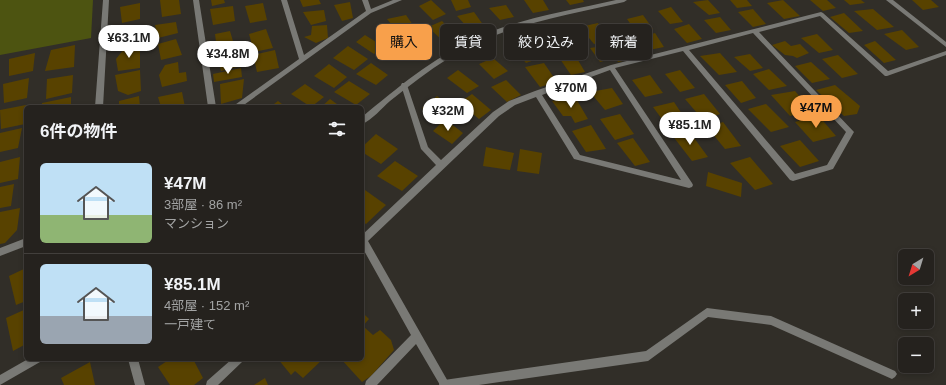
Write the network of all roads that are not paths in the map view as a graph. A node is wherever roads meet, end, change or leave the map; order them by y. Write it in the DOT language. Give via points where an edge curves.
graph roads {
  1 [pos="107,0"];
  2 [pos="196,0"];
  3 [pos="284,0"];
  4 [pos="365,0"];
  5 [pos="399,0"];
  6 [pos="624,0"];
  7 [pos="889,0"];
  8 [pos="369,12"];
  9 [pos="755,32"];
  10 [pos="946,45"];
  11 [pos="684,48"];
  12 [pos="946,53"];
  13 [pos="302,59"];
  14 [pos="611,68"];
  15 [pos="404,86"];
  16 [pos="537,93"];
  17 [pos="99,105"];
  18 [pos="212,105"];
  19 [pos="239,105"];
  20 [pos="364,118"];
  21 [pos="441,165"];
  22 [pos="364,239"];
  23 [pos="24,243"];
  24 [pos="364,244"];
  25 [pos="0,252"];
  26 [pos="417,336"];
  27 [pos="33,361"];
  28 [pos="134,361"];
  29 [pos="237,361"];
  30 [pos="892,374"];
  31 [pos="0,380"];
  32 [pos="140,385"];
  33 [pos="211,385"];
  34 [pos="370,385"];
  35 [pos="444,385"];
  1 -- 17 [label="street"];
  2 -- 18 [label="street"];
  3 -- 13 [label="street"];
  4 -- 8 [label="street"];
  5 -- 8 [label="street"];
  6 -- 15 [label="street" via="525,23 477,40 438,61"];
  7 -- 10 [label="street"];
  8 -- 13 [label="street"];
  9 -- 11 [label="street"];
  9 -- 11 [label="street" via="850,132 830,167 793,178"];
  9 -- 12 [label="street" via="821,14 887,74"];
  11 -- 14 [label="street"];
  13 -- 19 [label="street"];
  14 -- 16 [label="street"];
  14 -- 16 [label="street" via="689,185 577,158"];
  15 -- 20 [label="street"];
  15 -- 21 [label="street" via="425,149"];
  16 -- 21 [label="street" via="512,103 496,114"];
  21 -- 22 [label="street"];
  23 -- 25 [label="street"];
  24 -- 26 [label="street"];
  26 -- 34 [label="street"];
  26 -- 35 [label="street"];
  27 -- 31 [label="street"];
  28 -- 32 [label="street"];
  29 -- 33 [label="street"];
  30 -- 35 [label="street" via="771,321 707,312 648,356"];
}
